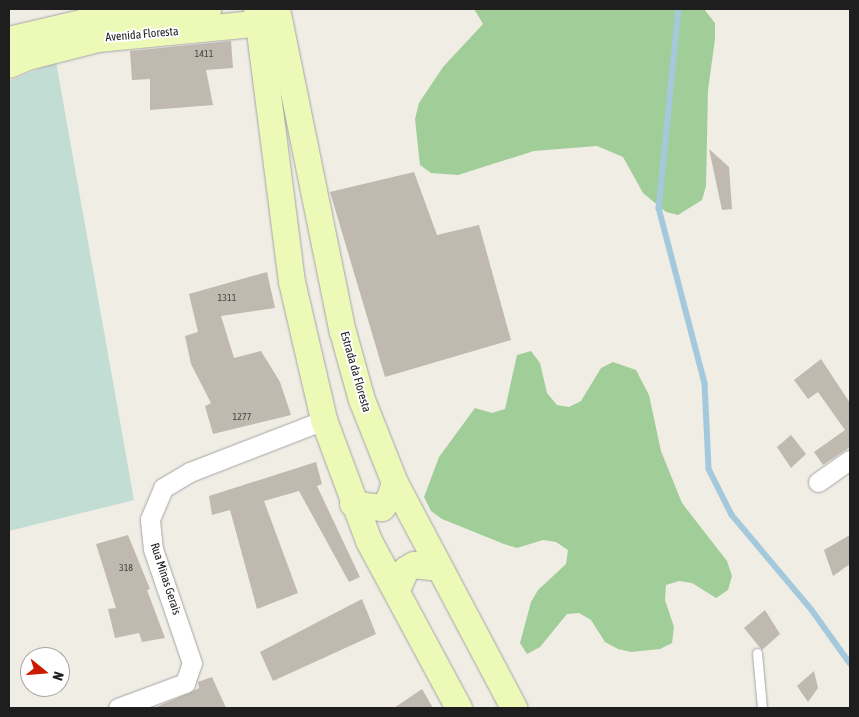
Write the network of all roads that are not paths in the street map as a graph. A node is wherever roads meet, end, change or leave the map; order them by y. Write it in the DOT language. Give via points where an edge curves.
graph roads {
  1 [pos="208,9"];
  2 [pos="268,16"];
  3 [pos="9,40"];
  4 [pos="9,65"];
  5 [pos="324,420"];
  6 [pos="850,460"];
  7 [pos="818,482"];
  8 [pos="395,483"];
  9 [pos="353,504"];
  10 [pos="438,568"];
  11 [pos="397,590"];
  12 [pos="758,653"];
  13 [pos="118,708"];
  14 [pos="459,708"];
  15 [pos="514,708"];
  16 [pos="762,708"];
  1 -- 3 [label="main road, Avenida Floresta" via="85,22"];
  2 -- 4 [label="main road, Avenida Floresta" via="98,39"];
  2 -- 5 [label="main road" via="292,282"];
  2 -- 8 [label="main road, Estrada da Floresta" via="343,332 362,400"];
  5 -- 9 [label="main road"];
  5 -- 13 [label="street, Rua Minas Gerais" via="190,472 163,488 150,519 153,549 192,662 185,683"];
  6 -- 7 [label="street"];
  8 -- 9 [label="main road" via="382,508"];
  8 -- 10 [label="main road, Estrada da Floresta"];
  9 -- 11 [label="main road"];
  10 -- 11 [label="main road" via="414,565 406,570"];
  10 -- 15 [label="main road, Estrada da Floresta"];
  11 -- 14 [label="main road"];
  12 -- 16 [label="lane"];
}
